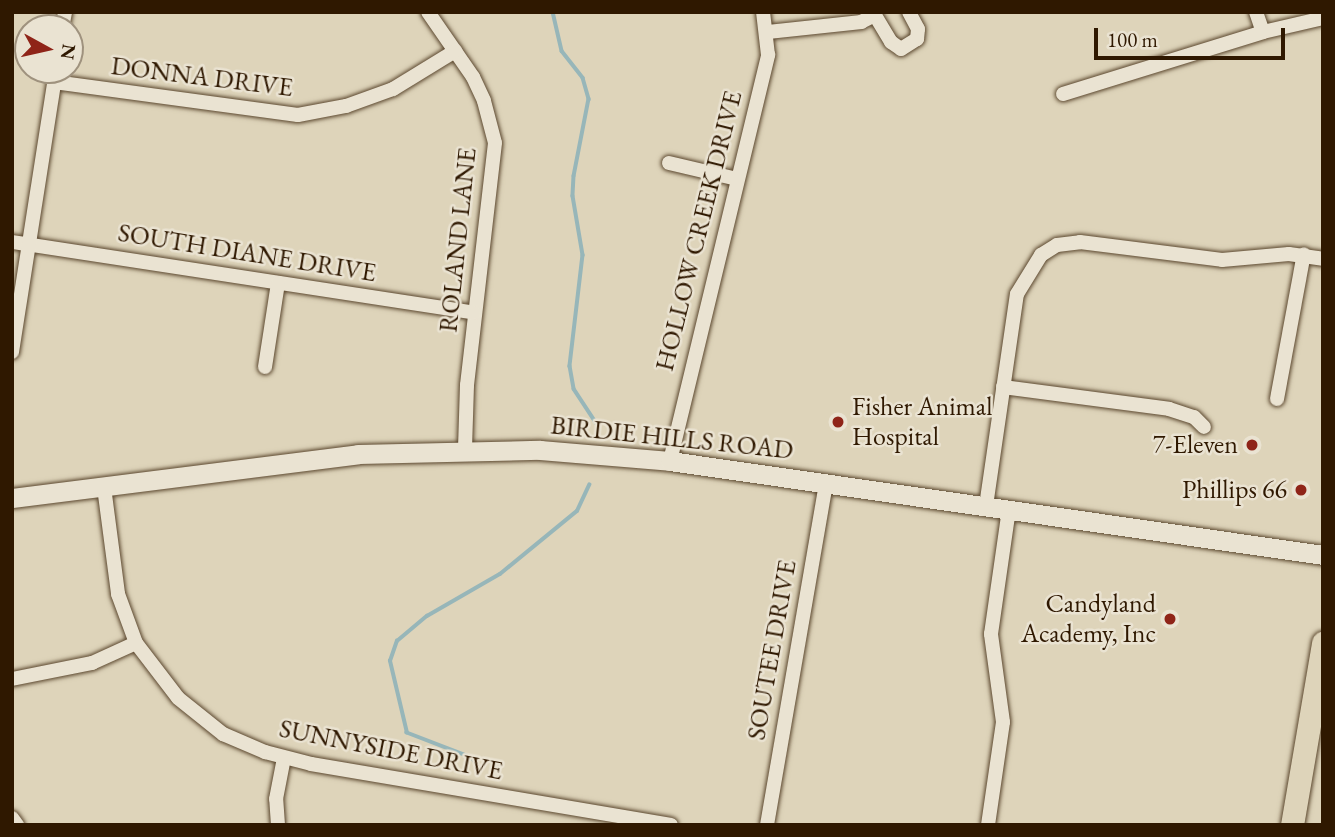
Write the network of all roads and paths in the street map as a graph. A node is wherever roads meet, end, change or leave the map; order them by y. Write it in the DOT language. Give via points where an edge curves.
graph roads {
  1 [pos="428,12"];
  2 [pos="763,12"];
  3 [pos="909,12"];
  4 [pos="1256,12"];
  5 [pos="874,14"];
  6 [pos="1323,19"];
  7 [pos="768,32"];
  8 [pos="1263,32"];
  9 [pos="455,51"];
  10 [pos="84,81"];
  11 [pos="54,84"];
  12 [pos="1063,94"];
  13 [pos="669,163"];
  14 [pos="737,179"];
  15 [pos="12,242"];
  16 [pos="29,244"];
  17 [pos="1304,254"];
  18 [pos="1323,259"];
  19 [pos="278,283"];
  20 [pos="474,313"];
  21 [pos="12,352"];
  22 [pos="265,368"];
  23 [pos="1003,387"];
  24 [pos="1277,399"];
  25 [pos="1204,427"];
  26 [pos="466,449"];
  27 [pos="670,461"];
  28 [pos="825,483"];
  29 [pos="104,487"];
  30 [pos="12,498"];
  31 [pos="986,506"];
  32 [pos="1009,509"];
  33 [pos="1323,555"];
  34 [pos="136,643"];
  35 [pos="1323,643"];
  36 [pos="12,679"];
  37 [pos="284,758"];
  38 [pos="12,818"];
  39 [pos="17,825"];
  40 [pos="278,825"];
  41 [pos="671,825"];
  42 [pos="767,825"];
  43 [pos="988,825"];
  44 [pos="1292,825"];
  1 -- 9 [label="street, ROLAND LANE"];
  2 -- 7 [label="street, HOLLOW CREEK DRIVE"];
  3 -- 5 [label="street" via="918,29 916,39 901,49 891,42"];
  4 -- 8 [label="street"];
  5 -- 7 [label="street" via="861,22"];
  6 -- 8 [label="street"];
  7 -- 14 [label="street, HOLLOW CREEK DRIVE" via="768,55"];
  8 -- 12 [label="street"];
  9 -- 10 [label="street, DONNA DRIVE" via="393,89 346,106 298,115"];
  9 -- 20 [label="street, ROLAND LANE" via="484,101 495,143"];
  11 -- 16 [label="street"];
  13 -- 14 [label="street"];
  14 -- 27 [label="street, HOLLOW CREEK DRIVE"];
  15 -- 16 [label="street, SOUTH DIANE DRIVE"];
  16 -- 19 [label="street, SOUTH DIANE DRIVE"];
  16 -- 21 [label="street"];
  17 -- 18 [label="street"];
  17 -- 23 [label="street" via="1222,260 1080,242 1057,245 1041,255 1021,282"];
  17 -- 24 [label="street"];
  19 -- 20 [label="street, SOUTH DIANE DRIVE"];
  19 -- 22 [label="street"];
  20 -- 26 [label="street, ROLAND LANE"];
  23 -- 25 [label="street" via="1169,409 1194,417"];
  23 -- 31 [label="street"];
  26 -- 27 [label="main road, BIRDIE HILLS ROAD" via="582,452"];
  26 -- 29 [label="main road, BIRDIE HILLS ROAD" via="358,454"];
  27 -- 28 [label="main road, BIRDIE HILLS ROAD"];
  28 -- 31 [label="main road, BIRDIE HILLS ROAD"];
  28 -- 42 [label="street, SOUTEE DRIVE"];
  29 -- 30 [label="main road, BIRDIE HILLS ROAD"];
  29 -- 34 [label="street, SUNNYSIDE DRIVE" via="118,594"];
  31 -- 32 [label="main road, BIRDIE HILLS ROAD"];
  32 -- 33 [label="main road, BIRDIE HILLS ROAD"];
  32 -- 43 [label="street" via="991,634 1003,722"];
  34 -- 36 [label="street" via="92,663"];
  34 -- 37 [label="street, SUNNYSIDE DRIVE" via="195,713 223,734"];
  35 -- 44 [label="main road"];
  37 -- 40 [label="street" via="276,799"];
  37 -- 41 [label="street, SUNNYSIDE DRIVE"];
  38 -- 39 [label="street"];
}
